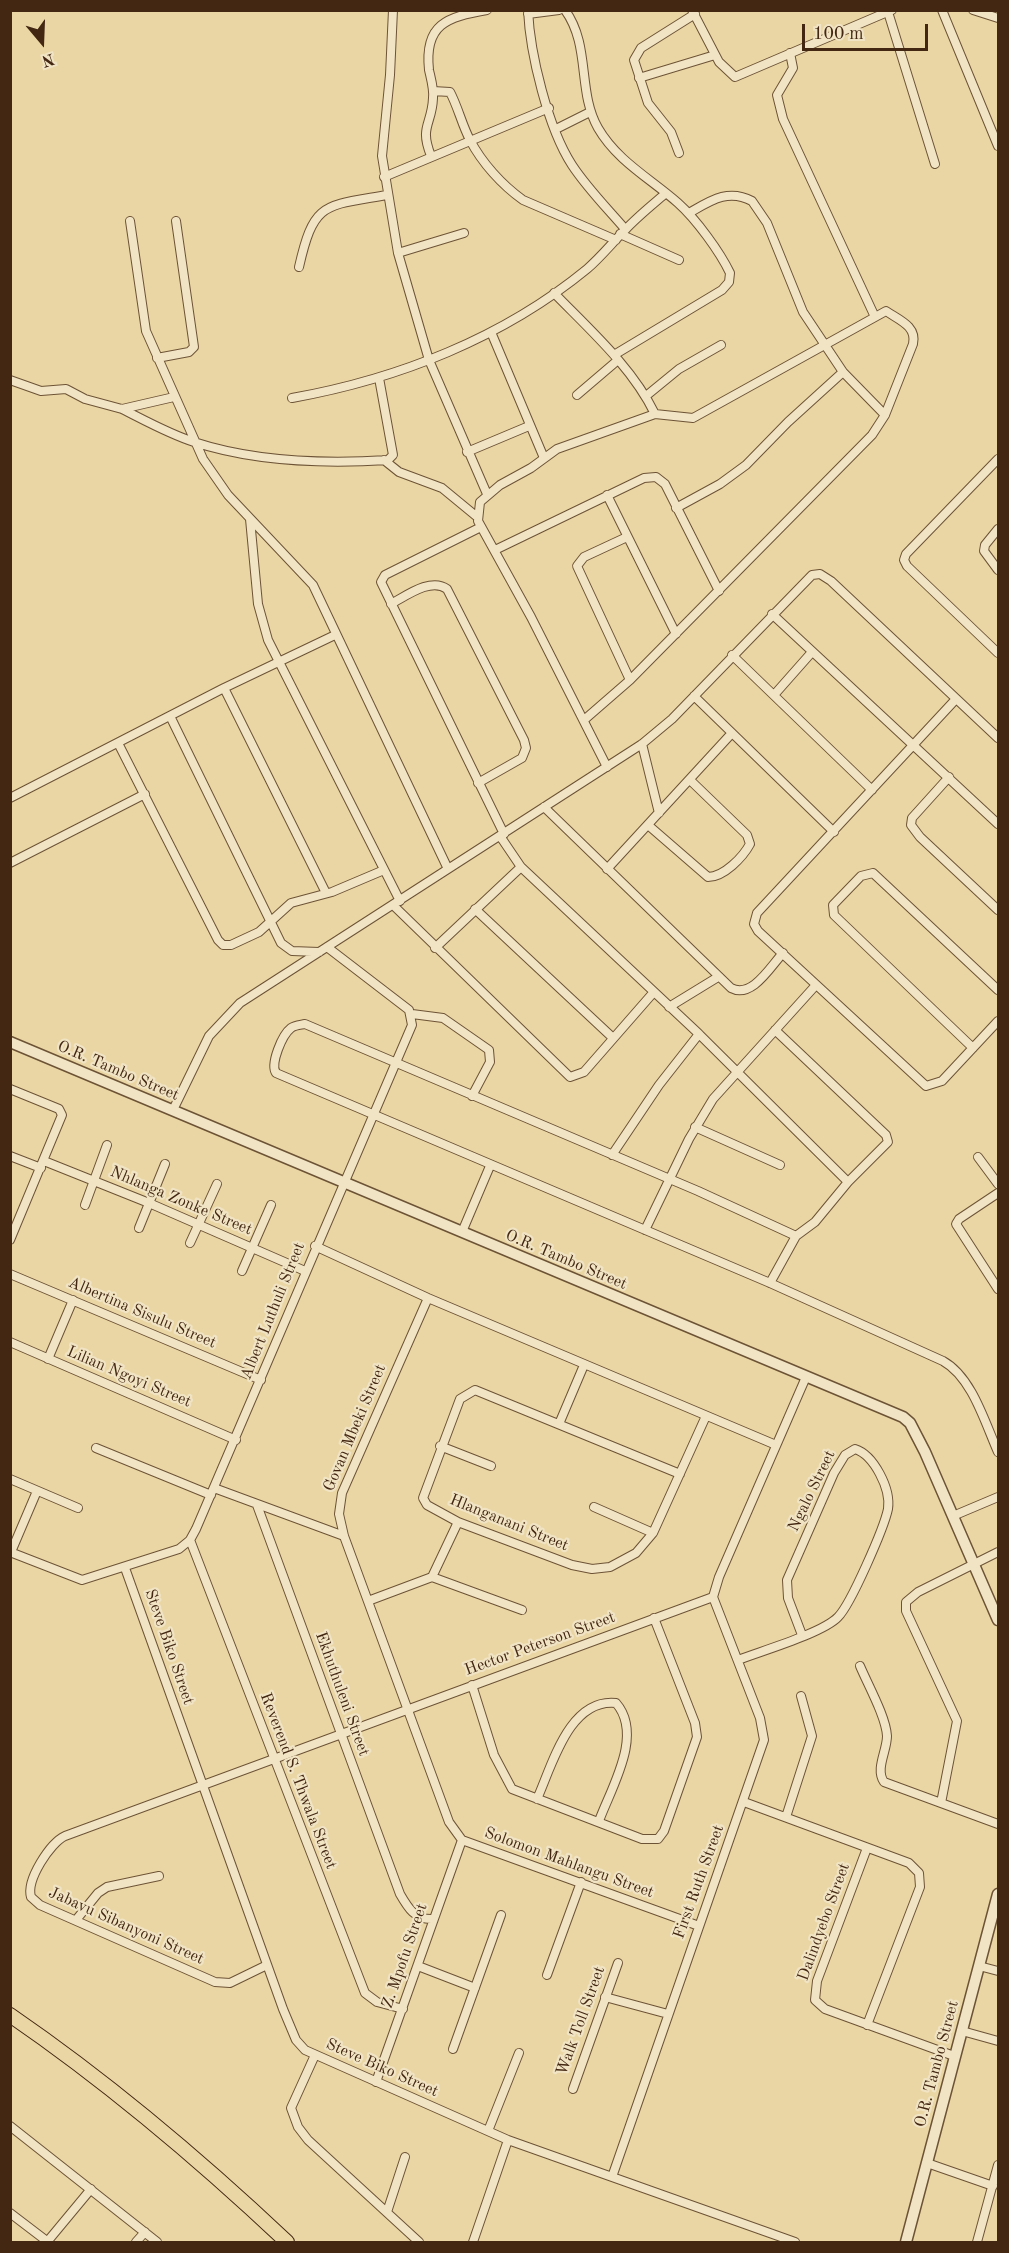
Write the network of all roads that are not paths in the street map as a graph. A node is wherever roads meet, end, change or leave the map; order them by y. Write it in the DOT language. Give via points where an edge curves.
graph roads {
  1 [pos="393,10"];
  2 [pos="487,10"];
  3 [pos="558,10"];
  4 [pos="565,10"];
  5 [pos="942,10"];
  6 [pos="973,10"];
  7 [pos="890,11"];
  8 [pos="528,12"];
  9 [pos="693,12"];
  10 [pos="999,18"];
  11 [pos="790,53"];
  12 [pos="715,55"];
  13 [pos="639,78"];
  14 [pos="433,91"];
  15 [pos="549,108"];
  16 [pos="590,112"];
  17 [pos="556,129"];
  18 [pos="470,140"];
  19 [pos="999,146"];
  20 [pos="679,153"];
  21 [pos="431,156"];
  22 [pos="935,164"];
  23 [pos="384,177"];
  24 [pos="666,193"];
  25 [pos="387,195"];
  26 [pos="688,213"];
  27 [pos="130,221"];
  28 [pos="176,221"];
  29 [pos="464,233"];
  30 [pos="620,234"];
  31 [pos="398,253"];
  32 [pos="679,260"];
  33 [pos="299,267"];
  34 [pos="554,293"];
  35 [pos="875,317"];
  36 [pos="491,332"];
  37 [pos="721,345"];
  38 [pos="825,345"];
  39 [pos="157,358"];
  40 [pos="616,358"];
  41 [pos="429,360"];
  42 [pos="843,372"];
  43 [pos="379,378"];
  44 [pos="10,380"];
  45 [pos="577,395"];
  46 [pos="646,396"];
  47 [pos="174,397"];
  48 [pos="292,398"];
  49 [pos="122,409"];
  50 [pos="655,414"];
  51 [pos="885,415"];
  52 [pos="529,426"];
  53 [pos="195,443"];
  54 [pos="467,452"];
  55 [pos="544,458"];
  56 [pos="999,459"];
  57 [pos="384,460"];
  58 [pos="487,494"];
  59 [pos="607,495"];
  60 [pos="676,508"];
  61 [pos="476,516"];
  62 [pos="250,519"];
  63 [pos="481,527"];
  64 [pos="999,529"];
  65 [pos="627,537"];
  66 [pos="495,550"];
  67 [pos="999,570"];
  68 [pos="719,591"];
  69 [pos="391,604"];
  70 [pos="772,614"];
  71 [pos="676,634"];
  72 [pos="335,635"];
  73 [pos="812,652"];
  74 [pos="999,653"];
  75 [pos="732,655"];
  76 [pos="278,662"];
  77 [pos="630,680"];
  78 [pos="224,688"];
  79 [pos="774,695"];
  80 [pos="694,696"];
  81 [pos="956,699"];
  82 [pos="170,716"];
  83 [pos="585,720"];
  84 [pos="732,733"];
  85 [pos="999,738"];
  86 [pos="118,743"];
  87 [pos="642,744"];
  88 [pos="915,745"];
  89 [pos="607,767"];
  90 [pos="949,777"];
  91 [pos="690,780"];
  92 [pos="478,783"];
  93 [pos="872,790"];
  94 [pos="144,794"];
  95 [pos="10,798"];
  96 [pos="544,807"];
  97 [pos="659,813"];
  98 [pos="999,824"];
  99 [pos="648,825"];
  100 [pos="834,832"];
  101 [pos="502,835"];
  102 [pos="10,863"];
  103 [pos="521,867"];
  104 [pos="448,869"];
  105 [pos="607,869"];
  106 [pos="384,870"];
  107 [pos="326,893"];
  108 [pos="397,903"];
  109 [pos="475,909"];
  110 [pos="999,910"];
  111 [pos="271,920"];
  112 [pos="435,948"];
  113 [pos="323,950"];
  114 [pos="783,953"];
  115 [pos="718,977"];
  116 [pos="816,985"];
  117 [pos="999,990"];
  118 [pos="653,993"];
  119 [pos="669,1007"];
  120 [pos="412,1014"];
  121 [pos="999,1021"];
  122 [pos="775,1030"];
  123 [pos="699,1034"];
  124 [pos="613,1038"];
  125 [pos="10,1042"];
  126 [pos="974,1048"];
  127 [pos="396,1064"];
  128 [pos="737,1071"];
  129 [pos="10,1089"];
  130 [pos="472,1096"];
  131 [pos="173,1110"];
  132 [pos="373,1116"];
  133 [pos="695,1127"];
  134 [pos="107,1145"];
  135 [pos="612,1155"];
  136 [pos="10,1156"];
  137 [pos="978,1157"];
  138 [pos="42,1164"];
  139 [pos="165,1164"];
  140 [pos="780,1165"];
  141 [pos="490,1166"];
  142 [pos="669,1179"];
  143 [pos="94,1181"];
  144 [pos="343,1182"];
  145 [pos="848,1182"];
  146 [pos="217,1184"];
  147 [pos="999,1184"];
  148 [pos="999,1193"];
  149 [pos="149,1203"];
  150 [pos="85,1205"];
  151 [pos="271,1205"];
  152 [pos="198,1225"];
  153 [pos="13,1226"];
  154 [pos="139,1228"];
  155 [pos="645,1230"];
  156 [pos="462,1232"];
  157 [pos="796,1236"];
  158 [pos="10,1240"];
  159 [pos="190,1243"];
  160 [pos="315,1246"];
  161 [pos="252,1248"];
  162 [pos="242,1271"];
  163 [pos="305,1271"];
  164 [pos="10,1274"];
  165 [pos="770,1283"];
  166 [pos="999,1289"];
  167 [pos="428,1298"];
  168 [pos="73,1300"];
  169 [pos="10,1342"];
  170 [pos="48,1359"];
  171 [pos="584,1365"];
  172 [pos="806,1377"];
  173 [pos="261,1380"];
  174 [pos="706,1416"];
  175 [pos="559,1424"];
  176 [pos="236,1440"];
  177 [pos="776,1445"];
  178 [pos="441,1446"];
  179 [pos="96,1448"];
  180 [pos="999,1452"];
  181 [pos="491,1466"];
  182 [pos="680,1474"];
  183 [pos="10,1479"];
  184 [pos="37,1491"];
  185 [pos="212,1492"];
  186 [pos="999,1497"];
  187 [pos="256,1505"];
  188 [pos="594,1507"];
  189 [pos="78,1508"];
  190 [pos="953,1516"];
  191 [pos="458,1522"];
  192 [pos="653,1533"];
  193 [pos="344,1536"];
  194 [pos="190,1540"];
  195 [pos="11,1552"];
  196 [pos="999,1552"];
  197 [pos="973,1564"];
  198 [pos="125,1568"];
  199 [pos="432,1577"];
  200 [pos="713,1597"];
  201 [pos="368,1601"];
  202 [pos="522,1610"];
  203 [pos="654,1618"];
  204 [pos="999,1620"];
  205 [pos="802,1635"];
  206 [pos="738,1660"];
  207 [pos="860,1666"];
  208 [pos="472,1685"];
  209 [pos="801,1696"];
  210 [pos="408,1708"];
  211 [pos="340,1733"];
  212 [pos="273,1760"];
  213 [pos="202,1787"];
  214 [pos="537,1799"];
  215 [pos="744,1802"];
  216 [pos="941,1803"];
  217 [pos="155,1804"];
  218 [pos="786,1817"];
  219 [pos="598,1821"];
  220 [pos="999,1824"];
  221 [pos="462,1840"];
  222 [pos="867,1848"];
  223 [pos="159,1876"];
  224 [pos="581,1882"];
  225 [pos="999,1894"];
  226 [pos="501,1915"];
  227 [pos="433,1919"];
  228 [pos="75,1920"];
  229 [pos="699,1926"];
  230 [pos="618,1963"];
  231 [pos="267,1965"];
  232 [pos="418,1966"];
  233 [pos="979,1966"];
  234 [pos="999,1971"];
  235 [pos="547,1975"];
  236 [pos="475,1988"];
  237 [pos="605,1997"];
  238 [pos="403,2009"];
  239 [pos="668,2014"];
  240 [pos="10,2015"];
  241 [pos="867,2025"];
  242 [pos="962,2031"];
  243 [pos="999,2041"];
  244 [pos="453,2049"];
  245 [pos="519,2054"];
  246 [pos="315,2055"];
  247 [pos="954,2056"];
  248 [pos="376,2082"];
  249 [pos="573,2089"];
  250 [pos="10,2126"];
  251 [pos="488,2131"];
  252 [pos="508,2140"];
  253 [pos="405,2157"];
  254 [pos="927,2163"];
  255 [pos="999,2165"];
  256 [pos="612,2177"];
  257 [pos="993,2186"];
  258 [pos="91,2189"];
  259 [pos="10,2212"];
  260 [pos="387,2212"];
  261 [pos="145,2232"];
  262 [pos="781,2240"];
  263 [pos="47,2242"];
  264 [pos="136,2242"];
  265 [pos="158,2242"];
  266 [pos="287,2242"];
  267 [pos="419,2242"];
  268 [pos="473,2242"];
  269 [pos="795,2242"];
  270 [pos="906,2242"];
  271 [pos="977,2242"];
  1 -- 23 [label="street" via="382,156"];
  2 -- 14 [label="street" via="455,19 433,32 428,56"];
  3 -- 8 [label="street"];
  4 -- 16 [label="street" via="580,37"];
  5 -- 19 [label="street"];
  6 -- 10 [label="street"];
  7 -- 11 [label="street"];
  7 -- 22 [label="street"];
  8 -- 15 [label="street" via="537,72"];
  9 -- 12 [label="street"];
  9 -- 13 [label="street" via="636,54"];
  11 -- 12 [label="street" via="735,77"];
  11 -- 35 [label="street" via="792,73 777,95 783,119"];
  12 -- 13 [label="street"];
  13 -- 20 [label="street" via="648,103 671,132"];
  14 -- 18 [label="street" via="450,92"];
  14 -- 21 [label="street" via="424,131"];
  15 -- 17 [label="street"];
  15 -- 18 [label="street"];
  16 -- 17 [label="street"];
  16 -- 24 [label="street" via="610,146"];
  17 -- 30 [label="street" via="565,154"];
  18 -- 21 [label="street"];
  18 -- 30 [label="street" via="500,180 523,200"];
  21 -- 23 [label="street"];
  23 -- 25 [label="street"];
  24 -- 26 [label="street"];
  24 -- 30 [label="street"];
  25 -- 31 [label="street"];
  25 -- 33 [label="street" via="342,203 318,214 306,236"];
  26 -- 38 [label="street" via="729,195 752,201 767,223 803,312"];
  26 -- 40 [label="street" via="730,273 729,282"];
  27 -- 39 [label="street" via="143,317"];
  28 -- 39 [label="street" via="194,347"];
  29 -- 31 [label="street"];
  30 -- 32 [label="street"];
  30 -- 34 [label="street" via="602,256"];
  31 -- 41 [label="street"];
  34 -- 36 [label="street"];
  34 -- 40 [label="street"];
  35 -- 38 [label="street"];
  35 -- 51 [label="street" via="886,311 910,327 914,335"];
  36 -- 41 [label="street"];
  36 -- 52 [label="street"];
  37 -- 46 [label="street" via="666,377"];
  38 -- 42 [label="street"];
  38 -- 50 [label="street" via="693,418"];
  39 -- 47 [label="street"];
  40 -- 45 [label="street"];
  40 -- 46 [label="street"];
  41 -- 43 [label="street"];
  41 -- 54 [label="street"];
  42 -- 51 [label="street"];
  42 -- 60 [label="street" via="746,465"];
  43 -- 48 [label="street"];
  43 -- 57 [label="street" via="393,454"];
  44 -- 49 [label="street" via="41,391 66,389 85,399"];
  46 -- 50 [label="street"];
  47 -- 49 [label="street"];
  47 -- 53 [label="street"];
  49 -- 53 [label="street"];
  50 -- 55 [label="street" via="569,444"];
  51 -- 68 [label="street" via="872,435"];
  52 -- 54 [label="street"];
  52 -- 55 [label="street"];
  53 -- 57 [label="street" via="291,459"];
  53 -- 62 [label="street" via="213,476"];
  54 -- 58 [label="street"];
  55 -- 58 [label="street"];
  56 -- 74 [label="street" via="904,560"];
  57 -- 61 [label="street" via="399,472 442,488"];
  58 -- 61 [label="street"];
  59 -- 60 [label="street" via="644,478 656,477 664,483"];
  59 -- 65 [label="street"];
  59 -- 66 [label="street"];
  60 -- 68 [label="street"];
  61 -- 63 [label="street"];
  62 -- 72 [label="street" via="310,579"];
  62 -- 76 [label="street" via="258,604"];
  63 -- 66 [label="street"];
  63 -- 69 [label="street" via="383,577 381,582"];
  64 -- 67 [label="street" via="984,551"];
  65 -- 71 [label="street"];
  65 -- 77 [label="street" via="584,557 577,566"];
  66 -- 83 [label="street"];
  68 -- 71 [label="street"];
  69 -- 92 [label="street"];
  69 -- 92 [label="street" via="432,585 447,589 524,740 522,758"];
  70 -- 73 [label="street"];
  70 -- 75 [label="street"];
  70 -- 81 [label="street" via="808,578 823,575"];
  71 -- 77 [label="street"];
  72 -- 76 [label="street"];
  72 -- 104 [label="street"];
  73 -- 79 [label="street"];
  73 -- 88 [label="street"];
  75 -- 79 [label="street"];
  75 -- 80 [label="street"];
  76 -- 78 [label="street"];
  76 -- 106 [label="street"];
  77 -- 83 [label="street"];
  78 -- 82 [label="street"];
  78 -- 107 [label="street"];
  79 -- 93 [label="street"];
  80 -- 84 [label="street"];
  80 -- 87 [label="street"];
  81 -- 85 [label="street"];
  81 -- 88 [label="street"];
  82 -- 86 [label="street"];
  82 -- 111 [label="street"];
  83 -- 89 [label="street"];
  84 -- 91 [label="street"];
  84 -- 100 [label="street"];
  86 -- 94 [label="street"];
  86 -- 95 [label="street"];
  87 -- 89 [label="street"];
  87 -- 97 [label="street"];
  88 -- 90 [label="street"];
  88 -- 93 [label="street"];
  89 -- 96 [label="street"];
  90 -- 98 [label="street"];
  90 -- 110 [label="street" via="912,818 911,825"];
  91 -- 97 [label="street"];
  91 -- 99 [label="street" via="747,835 750,844 743,853 721,874 708,877"];
  92 -- 101 [label="street"];
  93 -- 100 [label="street"];
  94 -- 102 [label="street"];
  94 -- 111 [label="street" via="220,943 237,943"];
  96 -- 101 [label="street"];
  96 -- 105 [label="street"];
  97 -- 99 [label="street"];
  99 -- 105 [label="street"];
  100 -- 114 [label="street" via="755,917 758,931"];
  101 -- 103 [label="street"];
  101 -- 104 [label="street"];
  103 -- 109 [label="street"];
  103 -- 118 [label="street"];
  104 -- 108 [label="street"];
  105 -- 115 [label="street"];
  106 -- 107 [label="street"];
  106 -- 108 [label="street"];
  107 -- 111 [label="street" via="291,903"];
  108 -- 112 [label="street"];
  108 -- 113 [label="street"];
  109 -- 112 [label="street"];
  109 -- 124 [label="street"];
  111 -- 113 [label="street" via="281,943 288,949"];
  112 -- 124 [label="street" via="570,1077 580,1075"];
  113 -- 120 [label="street"];
  113 -- 131 [label="street" via="228,1013 209,1036"];
  114 -- 115 [label="street" via="748,989 735,990"];
  114 -- 116 [label="street"];
  115 -- 119 [label="street"];
  116 -- 122 [label="street"];
  116 -- 126 [label="street" via="926,1086 942,1082"];
  117 -- 126 [label="street" via="873,873 861,876 833,905 834,915"];
  118 -- 119 [label="street"];
  118 -- 124 [label="street"];
  119 -- 123 [label="street"];
  120 -- 127 [label="street, Albert Luthuli Street" via="412,1025"];
  120 -- 130 [label="street" via="443,1018 489,1050 490,1062"];
  121 -- 126 [label="street"];
  122 -- 128 [label="street"];
  122 -- 145 [label="street" via="888,1138 886,1146"];
  123 -- 128 [label="street"];
  123 -- 135 [label="street"];
  125 -- 131 [label="street, O.R. Tambo Street"];
  127 -- 130 [label="street"];
  127 -- 132 [label="street, Albert Luthuli Street"];
  127 -- 132 [label="street" via="305,1024 287,1032 274,1064 276,1073"];
  128 -- 133 [label="street" via="712,1099"];
  128 -- 145 [label="street"];
  129 -- 138 [label="street" via="62,1113"];
  130 -- 135 [label="street"];
  131 -- 144 [label="street, O.R. Tambo Street"];
  132 -- 141 [label="street"];
  132 -- 144 [label="street, Albert Luthuli Street"];
  133 -- 140 [label="street"];
  133 -- 142 [label="street"];
  134 -- 143 [label="street"];
  135 -- 142 [label="street"];
  136 -- 138 [label="street, Nhlanga Zonke Street"];
  137 -- 147 [label="street"];
  138 -- 143 [label="street, Nhlanga Zonke Street"];
  138 -- 153 [label="street"];
  139 -- 149 [label="street"];
  141 -- 155 [label="street"];
  141 -- 156 [label="street"];
  142 -- 155 [label="street"];
  142 -- 157 [label="street"];
  143 -- 149 [label="street, Nhlanga Zonke Street"];
  143 -- 150 [label="street"];
  144 -- 156 [label="street, O.R. Tambo Street"];
  144 -- 160 [label="street, Albert Luthuli Street"];
  145 -- 157 [label="street" via="815,1222"];
  146 -- 152 [label="street"];
  148 -- 166 [label="street" via="956,1224"];
  149 -- 152 [label="street, Nhlanga Zonke Street"];
  149 -- 154 [label="street"];
  151 -- 161 [label="street"];
  152 -- 159 [label="street"];
  152 -- 161 [label="street, Nhlanga Zonke Street"];
  153 -- 158 [label="street"];
  155 -- 165 [label="street"];
  156 -- 172 [label="street, O.R. Tambo Street"];
  157 -- 165 [label="street"];
  160 -- 163 [label="street, Albert Luthuli Street"];
  160 -- 167 [label="street"];
  161 -- 162 [label="street"];
  161 -- 163 [label="street, Nhlanga Zonke Street"];
  163 -- 173 [label="street, Albert Luthuli Street"];
  164 -- 168 [label="street, Albertina Sisulu Street"];
  165 -- 180 [label="street" via="950,1365 965,1383"];
  167 -- 171 [label="street"];
  167 -- 193 [label="street, Govan Mbeki Street" via="340,1498"];
  168 -- 170 [label="street"];
  168 -- 173 [label="street, Albertina Sisulu Street"];
  169 -- 170 [label="street, Lilian Ngoyi Street"];
  170 -- 176 [label="street, Lilian Ngoyi Street"];
  171 -- 174 [label="street"];
  171 -- 175 [label="street"];
  172 -- 177 [label="street"];
  172 -- 190 [label="street, O.R. Tambo Street" via="910,1423"];
  173 -- 176 [label="street, Albert Luthuli Street"];
  174 -- 177 [label="street"];
  174 -- 182 [label="street, Hlanganani Street"];
  175 -- 178 [label="street, Hlanganani Street" via="471,1391 460,1399"];
  175 -- 182 [label="street, Hlanganani Street"];
  176 -- 185 [label="street, Albert Luthuli Street"];
  177 -- 200 [label="street"];
  178 -- 181 [label="street"];
  178 -- 191 [label="street, Hlanganani Street" via="423,1498"];
  179 -- 185 [label="street"];
  182 -- 192 [label="street, Hlanganani Street"];
  183 -- 184 [label="street"];
  184 -- 189 [label="street"];
  184 -- 195 [label="street"];
  185 -- 187 [label="street"];
  185 -- 194 [label="street, Albert Luthuli Street"];
  186 -- 190 [label="street"];
  187 -- 193 [label="street"];
  187 -- 211 [label="street, Ekhuthuleni Street"];
  188 -- 192 [label="street"];
  190 -- 197 [label="street, O.R. Tambo Street"];
  191 -- 192 [label="street, Hlanganani Street" via="592,1569 610,1567 628,1558"];
  191 -- 199 [label="street"];
  193 -- 201 [label="street, Govan Mbeki Street"];
  194 -- 198 [label="street" via="179,1549"];
  194 -- 212 [label="street, Reverend S. Thwala Street"];
  195 -- 198 [label="street" via="77,1579"];
  196 -- 197 [label="street"];
  197 -- 204 [label="street, O.R. Tambo Street"];
  197 -- 216 [label="street" via="906,1602 906,1611 957,1721"];
  198 -- 213 [label="street, Steve Biko Street"];
  199 -- 201 [label="street"];
  199 -- 202 [label="street"];
  200 -- 203 [label="street, Hector Peterson Street"];
  200 -- 206 [label="street, First Ruth Street"];
  201 -- 210 [label="street, Govan Mbeki Street"];
  203 -- 208 [label="street, Hector Peterson Street"];
  203 -- 219 [label="street" via="697,1737 658,1839 642,1839"];
  205 -- 205 [label="street, Ngalo Street" via="831,1622 846,1607 888,1508 874,1464 855,1449 844,1455 834,1473 787,1580 788,1598"];
  205 -- 206 [label="street, Ngalo Street"];
  206 -- 215 [label="street, First Ruth Street" via="764,1740"];
  207 -- 216 [label="street" via="886,1727 881,1779"];
  208 -- 210 [label="street, Hector Peterson Street"];
  208 -- 214 [label="street" via="506,1781 512,1789"];
  209 -- 218 [label="street" via="812,1736"];
  210 -- 211 [label="street, Hector Peterson Street"];
  210 -- 221 [label="street, Solomon Mahlangu Street" via="449,1822"];
  211 -- 212 [label="street, Hector Peterson Street"];
  211 -- 227 [label="street, Ekhuthuleni Street" via="400,1894 413,1913"];
  212 -- 213 [label="street, Hector Peterson Street"];
  212 -- 238 [label="street, Reverend S. Thwala Street" via="364,1993 377,2002"];
  213 -- 217 [label="street, Hector Peterson Street"];
  213 -- 231 [label="street, Steve Biko Street"];
  214 -- 219 [label="street"];
  214 -- 219 [label="street" via="579,1716 594,1706 616,1703 626,1723 627,1742"];
  215 -- 218 [label="street"];
  215 -- 229 [label="street, First Ruth Street"];
  216 -- 220 [label="street"];
  217 -- 228 [label="street, Jabavu Sibanyoni Street" via="60,1838 46,1852 30,1888 31,1897"];
  218 -- 222 [label="street"];
  221 -- 224 [label="street, Solomon Mahlangu Street"];
  221 -- 227 [label="street, Z. Mpofu Street"];
  222 -- 241 [label="street, Dalindyebo Street" via="814,1992 818,2005"];
  222 -- 241 [label="street" via="909,1863 921,1877"];
  223 -- 228 [label="street" via="107,1887"];
  224 -- 229 [label="street, Solomon Mahlangu Street"];
  224 -- 235 [label="street"];
  225 -- 233 [label="street, O.R. Tambo Street"];
  226 -- 236 [label="street"];
  227 -- 232 [label="street, Z. Mpofu Street"];
  228 -- 231 [label="street, Jabavu Sibanyoni Street" via="220,1984"];
  229 -- 239 [label="street, First Ruth Street"];
  230 -- 237 [label="street, Walk Toll Street"];
  231 -- 246 [label="street, Steve Biko Street" via="292,2031 305,2050"];
  232 -- 236 [label="street"];
  232 -- 238 [label="street, Z. Mpofu Street"];
  233 -- 234 [label="street"];
  233 -- 242 [label="street, O.R. Tambo Street"];
  236 -- 244 [label="street"];
  237 -- 239 [label="street"];
  237 -- 249 [label="street, Walk Toll Street"];
  238 -- 248 [label="street, Z. Mpofu Street"];
  239 -- 256 [label="street, First Ruth Street"];
  240 -- 266 [label="highway" via="117,2094"];
  241 -- 247 [label="street, Dalindyebo Street"];
  242 -- 243 [label="street"];
  242 -- 247 [label="street, O.R. Tambo Street"];
  245 -- 251 [label="street"];
  246 -- 248 [label="street, Steve Biko Street"];
  246 -- 260 [label="street" via="291,2108 296,2121 308,2140"];
  247 -- 254 [label="street, O.R. Tambo Street"];
  248 -- 251 [label="street, Steve Biko Street"];
  250 -- 258 [label="street"];
  251 -- 252 [label="street, Steve Biko Street"];
  252 -- 256 [label="street, Steve Biko Street"];
  252 -- 268 [label="street"];
  253 -- 260 [label="street"];
  254 -- 257 [label="street"];
  254 -- 270 [label="street, O.R. Tambo Street"];
  255 -- 257 [label="street"];
  256 -- 262 [label="street, Steve Biko Street"];
  257 -- 271 [label="street"];
  258 -- 261 [label="street"];
  258 -- 263 [label="street"];
  259 -- 263 [label="street"];
  260 -- 267 [label="street"];
  261 -- 264 [label="street"];
  261 -- 265 [label="street"];
  262 -- 269 [label="street, Steve Biko Street"];
}
